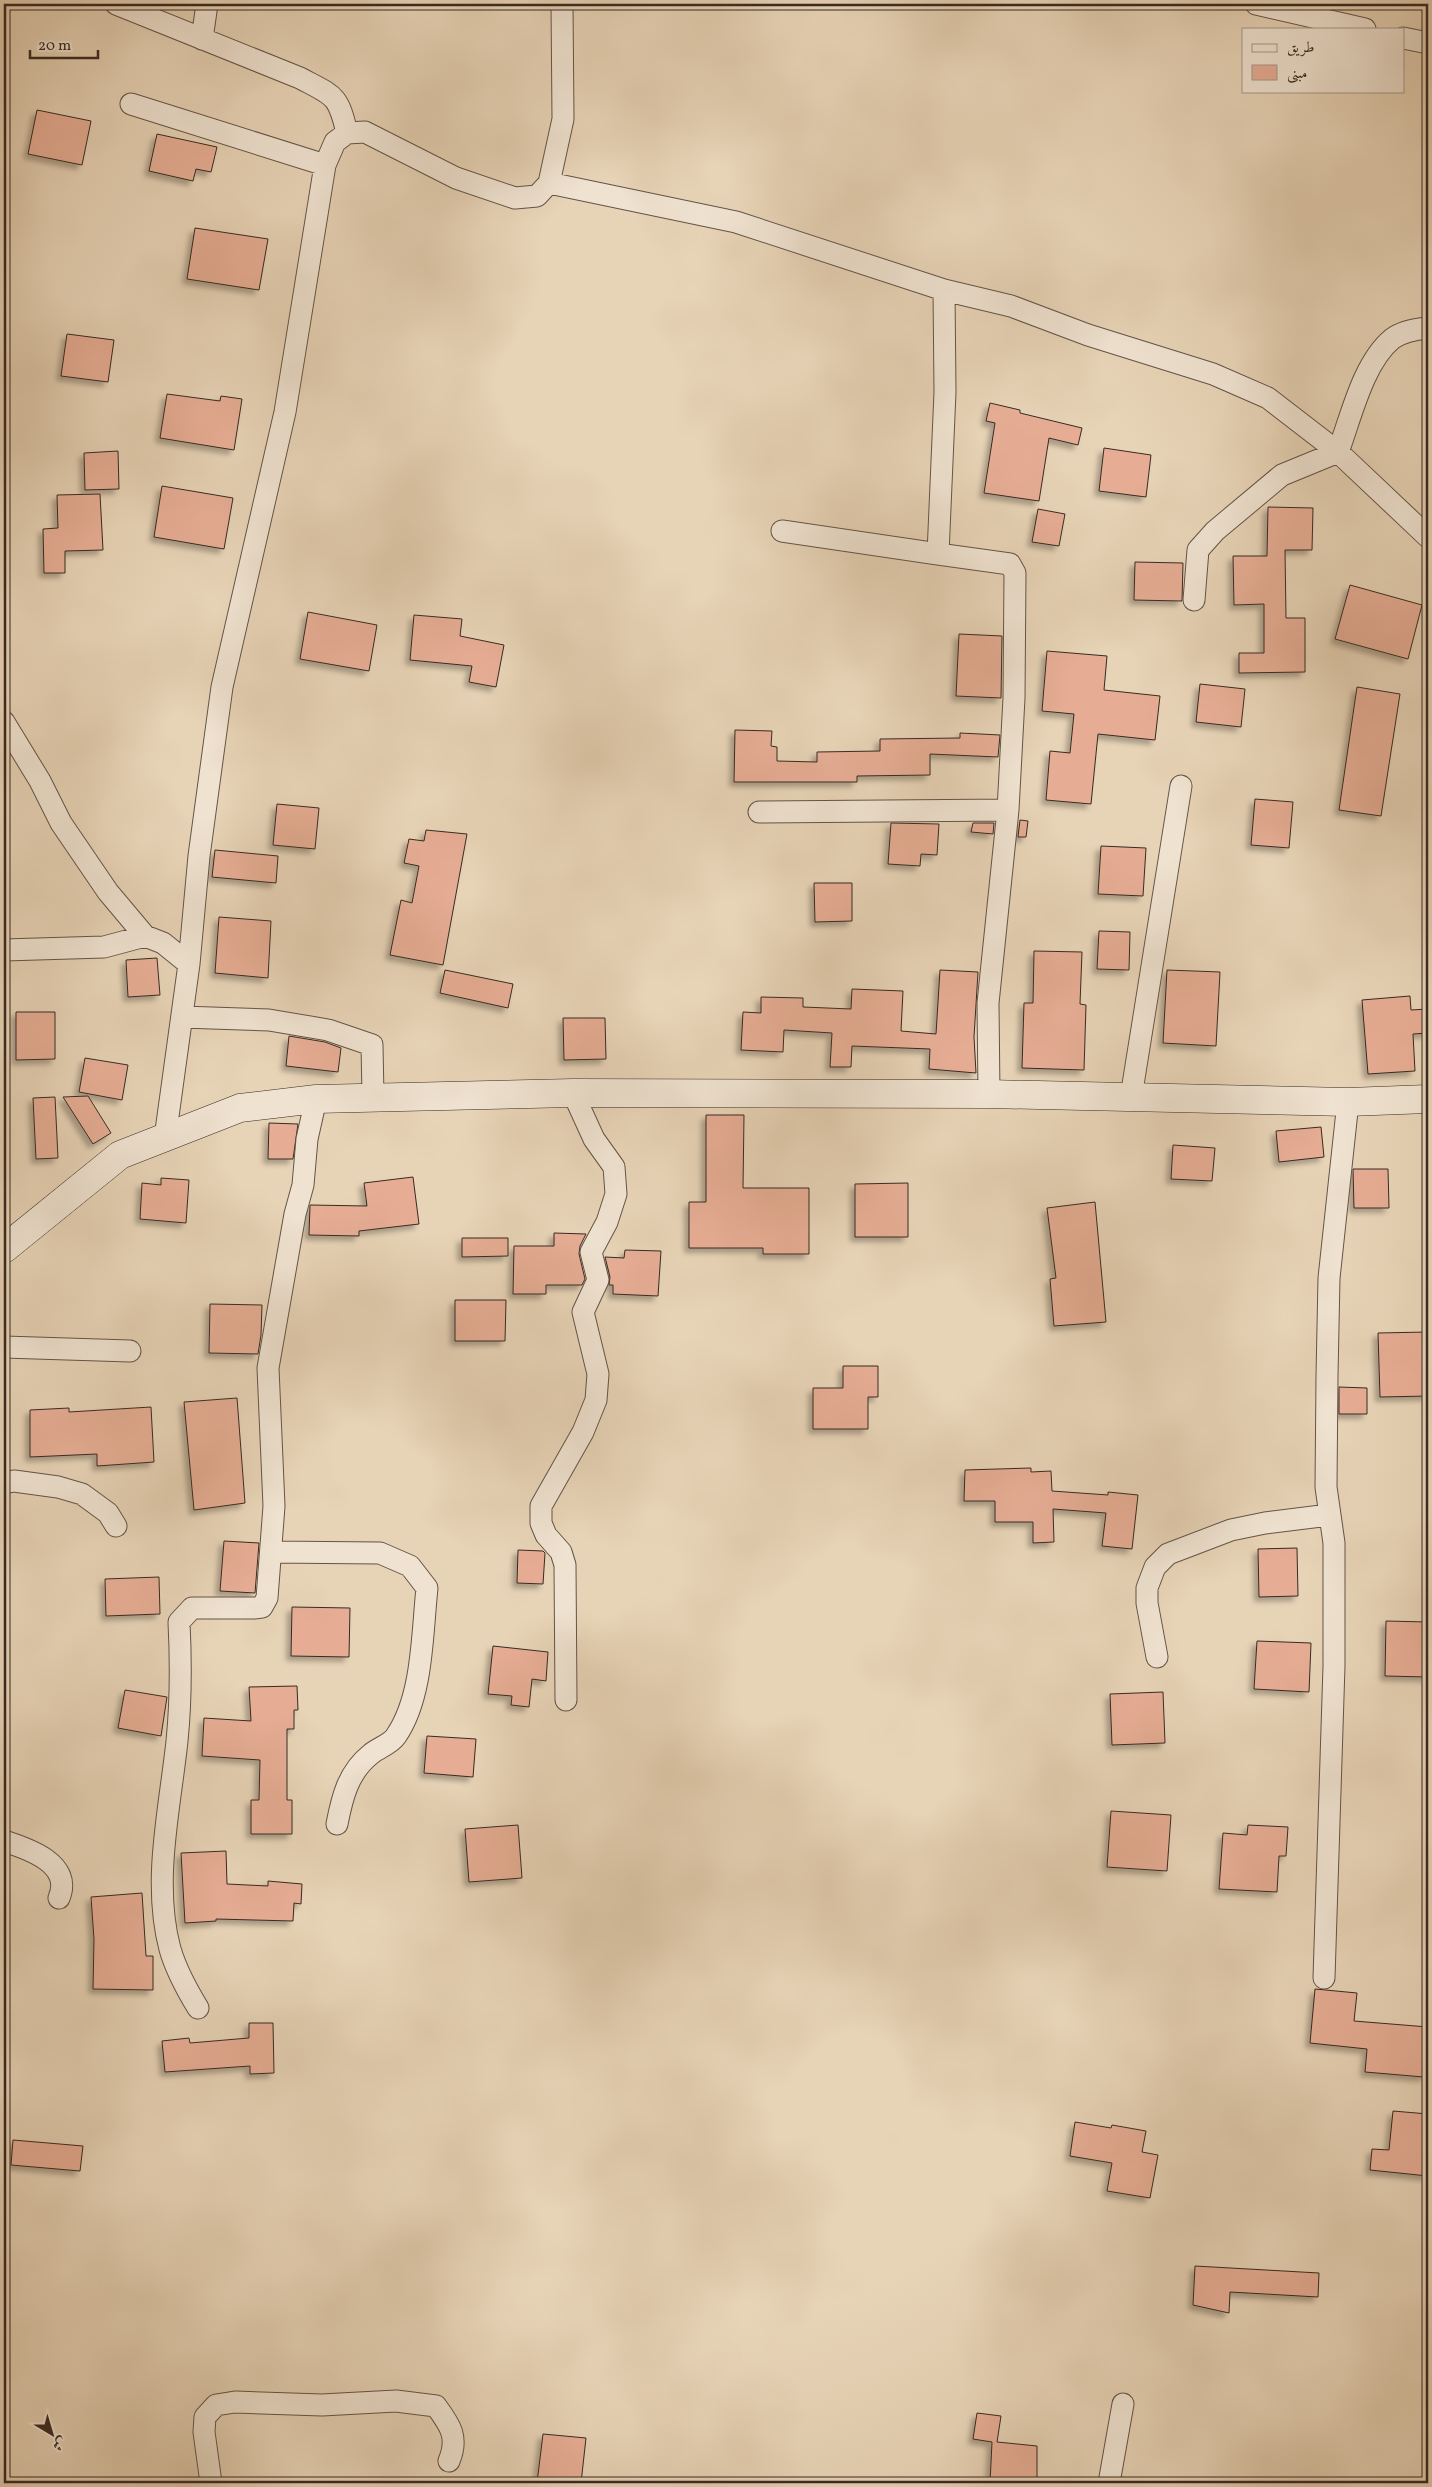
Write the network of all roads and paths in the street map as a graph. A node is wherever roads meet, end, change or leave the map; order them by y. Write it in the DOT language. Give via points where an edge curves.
graph roads {
  1 [pos="116,4"];
  2 [pos="207,4"];
  3 [pos="562,4"];
  4 [pos="1256,4"];
  5 [pos="1361,28"];
  6 [pos="1404,38"];
  7 [pos="202,39"];
  8 [pos="1428,43"];
  9 [pos="132,104"];
  10 [pos="347,133"];
  11 [pos="325,165"];
  12 [pos="549,183"];
  13 [pos="944,290"];
  14 [pos="1428,328"];
  15 [pos="1338,452"];
  16 [pos="782,531"];
  17 [pos="1428,537"];
  18 [pos="938,554"];
  19 [pos="1194,600"];
  20 [pos="4,722"];
  21 [pos="1181,786"];
  22 [pos="1008,810"];
  23 [pos="759,812"];
  24 [pos="145,936"];
  25 [pos="4,950"];
  26 [pos="189,964"];
  27 [pos="182,1017"];
  28 [pos="573,1093"];
  29 [pos="988,1094"];
  30 [pos="373,1097"];
  31 [pos="1131,1097"];
  32 [pos="316,1099"];
  33 [pos="1428,1099"];
  34 [pos="1348,1102"];
  35 [pos="165,1138"];
  36 [pos="4,1249"];
  37 [pos="4,1347"];
  38 [pos="130,1351"];
  39 [pos="4,1484"];
  40 [pos="1329,1515"];
  41 [pos="116,1526"];
  42 [pos="271,1552"];
  43 [pos="1156,1657"];
  44 [pos="566,1700"];
  45 [pos="337,1824"];
  46 [pos="4,1841"];
  47 [pos="59,1898"];
  48 [pos="1324,1978"];
  49 [pos="198,2008"];
  50 [pos="1122,2404"];
  51 [pos="449,2461"];
  52 [pos="211,2483"];
  53 [pos="1109,2483"];
  1 -- 7 [label="street"];
  2 -- 7 [label="street"];
  3 -- 12 [label="street" via="563,119"];
  4 -- 5 [label="street"];
  6 -- 8 [label="street"];
  7 -- 10 [label="street" via="300,78 328,93 340,106"];
  9 -- 11 [label="street"];
  10 -- 11 [label="street" via="334,142"];
  10 -- 12 [label="street" via="365,132 456,178 515,198 537,196"];
  11 -- 26 [label="street" via="285,412 222,687 199,856"];
  12 -- 13 [label="street" via="736,222"];
  13 -- 15 [label="street" via="1011,306 1088,335 1213,374 1268,398"];
  13 -- 18 [label="street" via="945,392"];
  14 -- 15 [label="street" via="1393,338 1373,359"];
  15 -- 17 [label="street"];
  15 -- 19 [label="street" via="1282,475 1215,531 1198,550"];
  16 -- 18 [label="street"];
  18 -- 22 [label="street" via="1010,564 1015,573 1014,698"];
  20 -- 24 [label="street" via="61,823 108,892"];
  21 -- 31 [label="street"];
  22 -- 23 [label="street"];
  22 -- 29 [label="street" via="988,1003"];
  24 -- 25 [label="street" via="104,947"];
  24 -- 26 [label="street" via="163,943"];
  26 -- 27 [label="street"];
  27 -- 30 [label="street" via="269,1020 328,1030 372,1045"];
  27 -- 35 [label="street"];
  28 -- 29 [label="street"];
  28 -- 30 [label="street"];
  28 -- 44 [label="street" via="594,1139 614,1167 616,1194 607,1222 591,1252 598,1280 583,1312 598,1374 596,1400 583,1432 540,1506 541,1523 561,1552 565,1565"];
  29 -- 31 [label="street"];
  30 -- 32 [label="street"];
  31 -- 34 [label="street"];
  32 -- 35 [label="street" via="240,1108"];
  32 -- 42 [label="street" via="268,1368 274,1506"];
  33 -- 34 [label="street"];
  34 -- 40 [label="street" via="1330,1278 1326,1452"];
  35 -- 36 [label="street" via="120,1156"];
  37 -- 38 [label="street"];
  39 -- 41 [label="street" via="14,1482 58,1487 82,1494 108,1513"];
  40 -- 43 [label="street" via="1230,1530 1168,1554 1155,1567 1147,1588"];
  40 -- 48 [label="street" via="1334,1543 1334,1656"];
  42 -- 45 [label="street" via="380,1553 410,1566 427,1588 414,1697 395,1738 370,1754 352,1775 343,1794"];
  42 -- 49 [label="street" via="267,1598 262,1606 192,1608 179,1622 182,1673 163,1846 164,1906 170,1950"];
  46 -- 47 [label="street" via="53,1863 61,1877 63,1889"];
  50 -- 53 [label="street"];
  51 -- 52 [label="street" via="454,2450 452,2427 436,2406 396,2401 322,2405 235,2402 216,2405 205,2417"];
}
